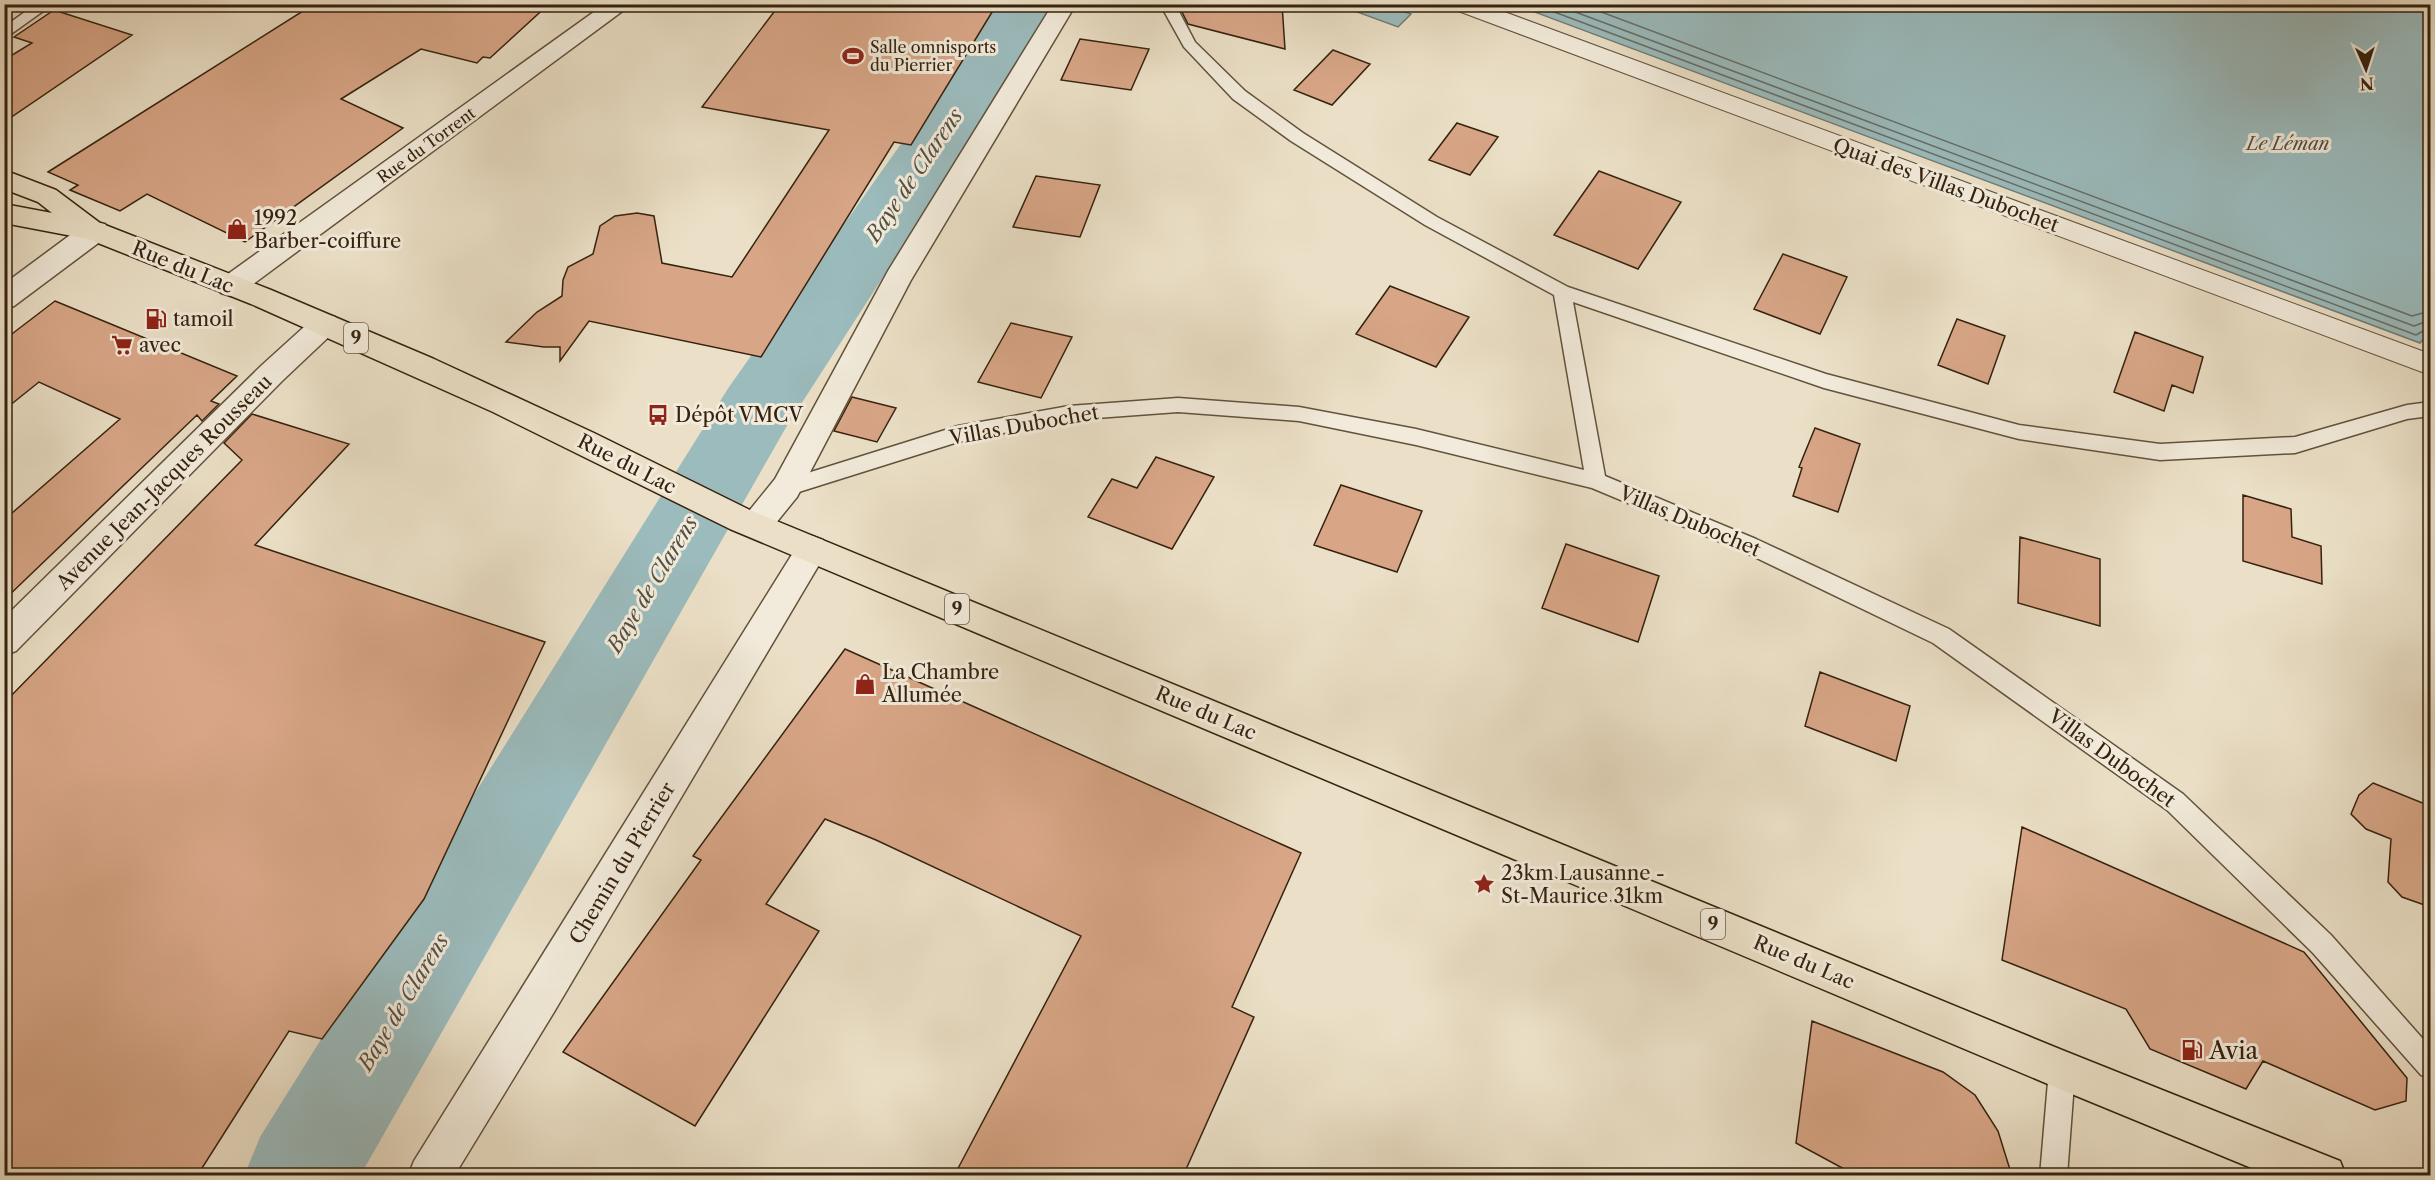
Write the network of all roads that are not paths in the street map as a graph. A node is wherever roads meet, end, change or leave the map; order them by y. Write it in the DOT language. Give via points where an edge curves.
graph roads {
  1 [pos="46,4"];
  2 [pos="621,4"];
  3 [pos="1065,4"];
  4 [pos="1167,4"];
  5 [pos="1461,4"];
  6 [pos="4,34"];
  7 [pos="4,179"];
  8 [pos="4,213"];
  9 [pos="95,231"];
  10 [pos="231,286"];
  11 [pos="1562,292"];
  12 [pos="4,299"];
  13 [pos="325,324"];
  14 [pos="2430,365"];
  15 [pos="2430,409"];
  16 [pos="1596,481"];
  17 [pos="786,488"];
  18 [pos="748,522"];
  19 [pos="812,549"];
  20 [pos="4,641"];
  21 [pos="2430,1066"];
  22 [pos="2062,1070"];
  23 [pos="429,1176"];
  24 [pos="2053,1176"];
  25 [pos="2325,1176"];
  1 -- 6 [label="lane"];
  2 -- 10 [label="street, Rue du Torrent"];
  3 -- 17 [label="street" via="898,278"];
  4 -- 11 [label="lane" via="1189,44 1239,95 1297,137 1431,221"];
  5 -- 14 [label="street, Quai des Villas Dubochet"];
  7 -- 9 [label="main road, Rue du Lac / 9" via="47,196"];
  8 -- 9 [label="main road, Rue du Lac / 9"];
  9 -- 10 [label="main road, Rue du Lac / 9"];
  9 -- 12 [label="street"];
  10 -- 13 [label="main road, Rue du Lac / 9"];
  11 -- 15 [label="lane" via="1824,381 2019,432 2160,452 2295,445 2407,412"];
  11 -- 16 [label="lane"];
  13 -- 18 [label="main road, Rue du Lac / 9" via="540,419"];
  13 -- 20 [label="street, Avenue Jean-Jacques Rousseau"];
  16 -- 17 [label="lane, Villas Dubochet" via="1416,437 1299,414 1178,405 1069,413 958,434"];
  16 -- 21 [label="lane, Villas Dubochet" via="1749,545 1941,636 2175,802 2322,944"];
  17 -- 18 [label="street"];
  18 -- 19 [label="main road, Rue du Lac / 9"];
  19 -- 22 [label="main road, Rue du Lac / 9"];
  19 -- 23 [label="street, Chemin du Pierrier"];
  22 -- 24 [label="lane"];
  22 -- 25 [label="main road, Rue du Lac / 9"];
}
